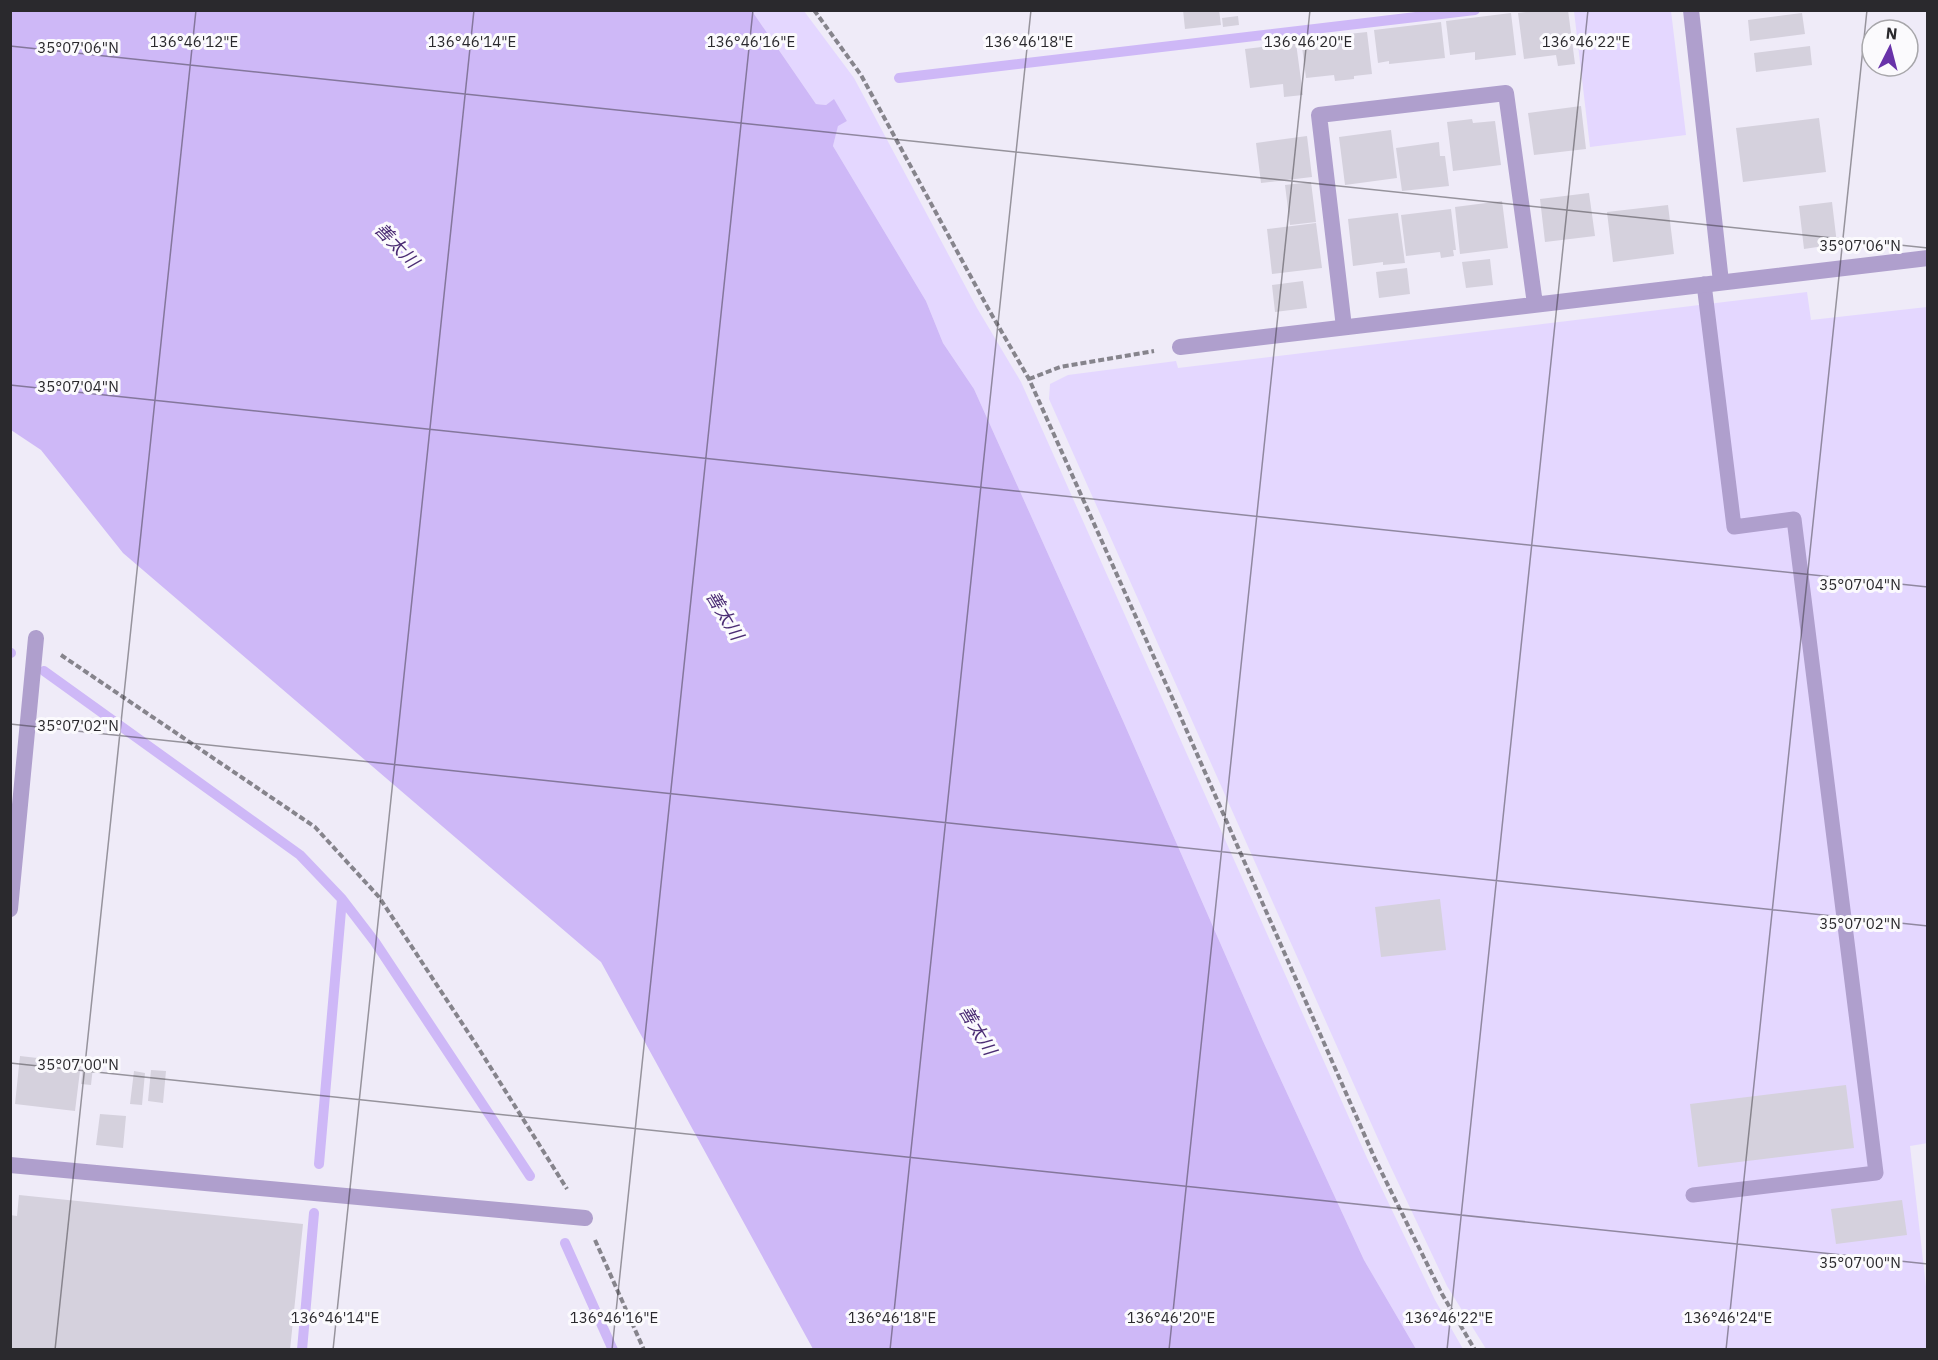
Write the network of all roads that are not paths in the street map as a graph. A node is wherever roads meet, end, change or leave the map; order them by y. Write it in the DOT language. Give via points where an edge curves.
graph roads {
  1 [pos="1691,10"];
  2 [pos="1928,258"];
  3 [pos="1721,282"];
  4 [pos="1704,284"];
  5 [pos="1535,304"];
  6 [pos="1344,327"];
  7 [pos="1180,347"];
  8 [pos="36,638"];
  9 [pos="10,909"];
  10 [pos="10,1165"];
  11 [pos="1693,1195"];
  12 [pos="585,1218"];
  1 -- 3 [label="street"];
  2 -- 3 [label="street"];
  3 -- 4 [label="street"];
  4 -- 5 [label="street"];
  4 -- 11 [label="lane" via="1734,526 1794,519 1876,1173"];
  5 -- 6 [label="street"];
  5 -- 6 [label="street" via="1506,93 1318,115"];
  6 -- 7 [label="street"];
  8 -- 9 [label="street"];
  10 -- 12 [label="street"];
}
